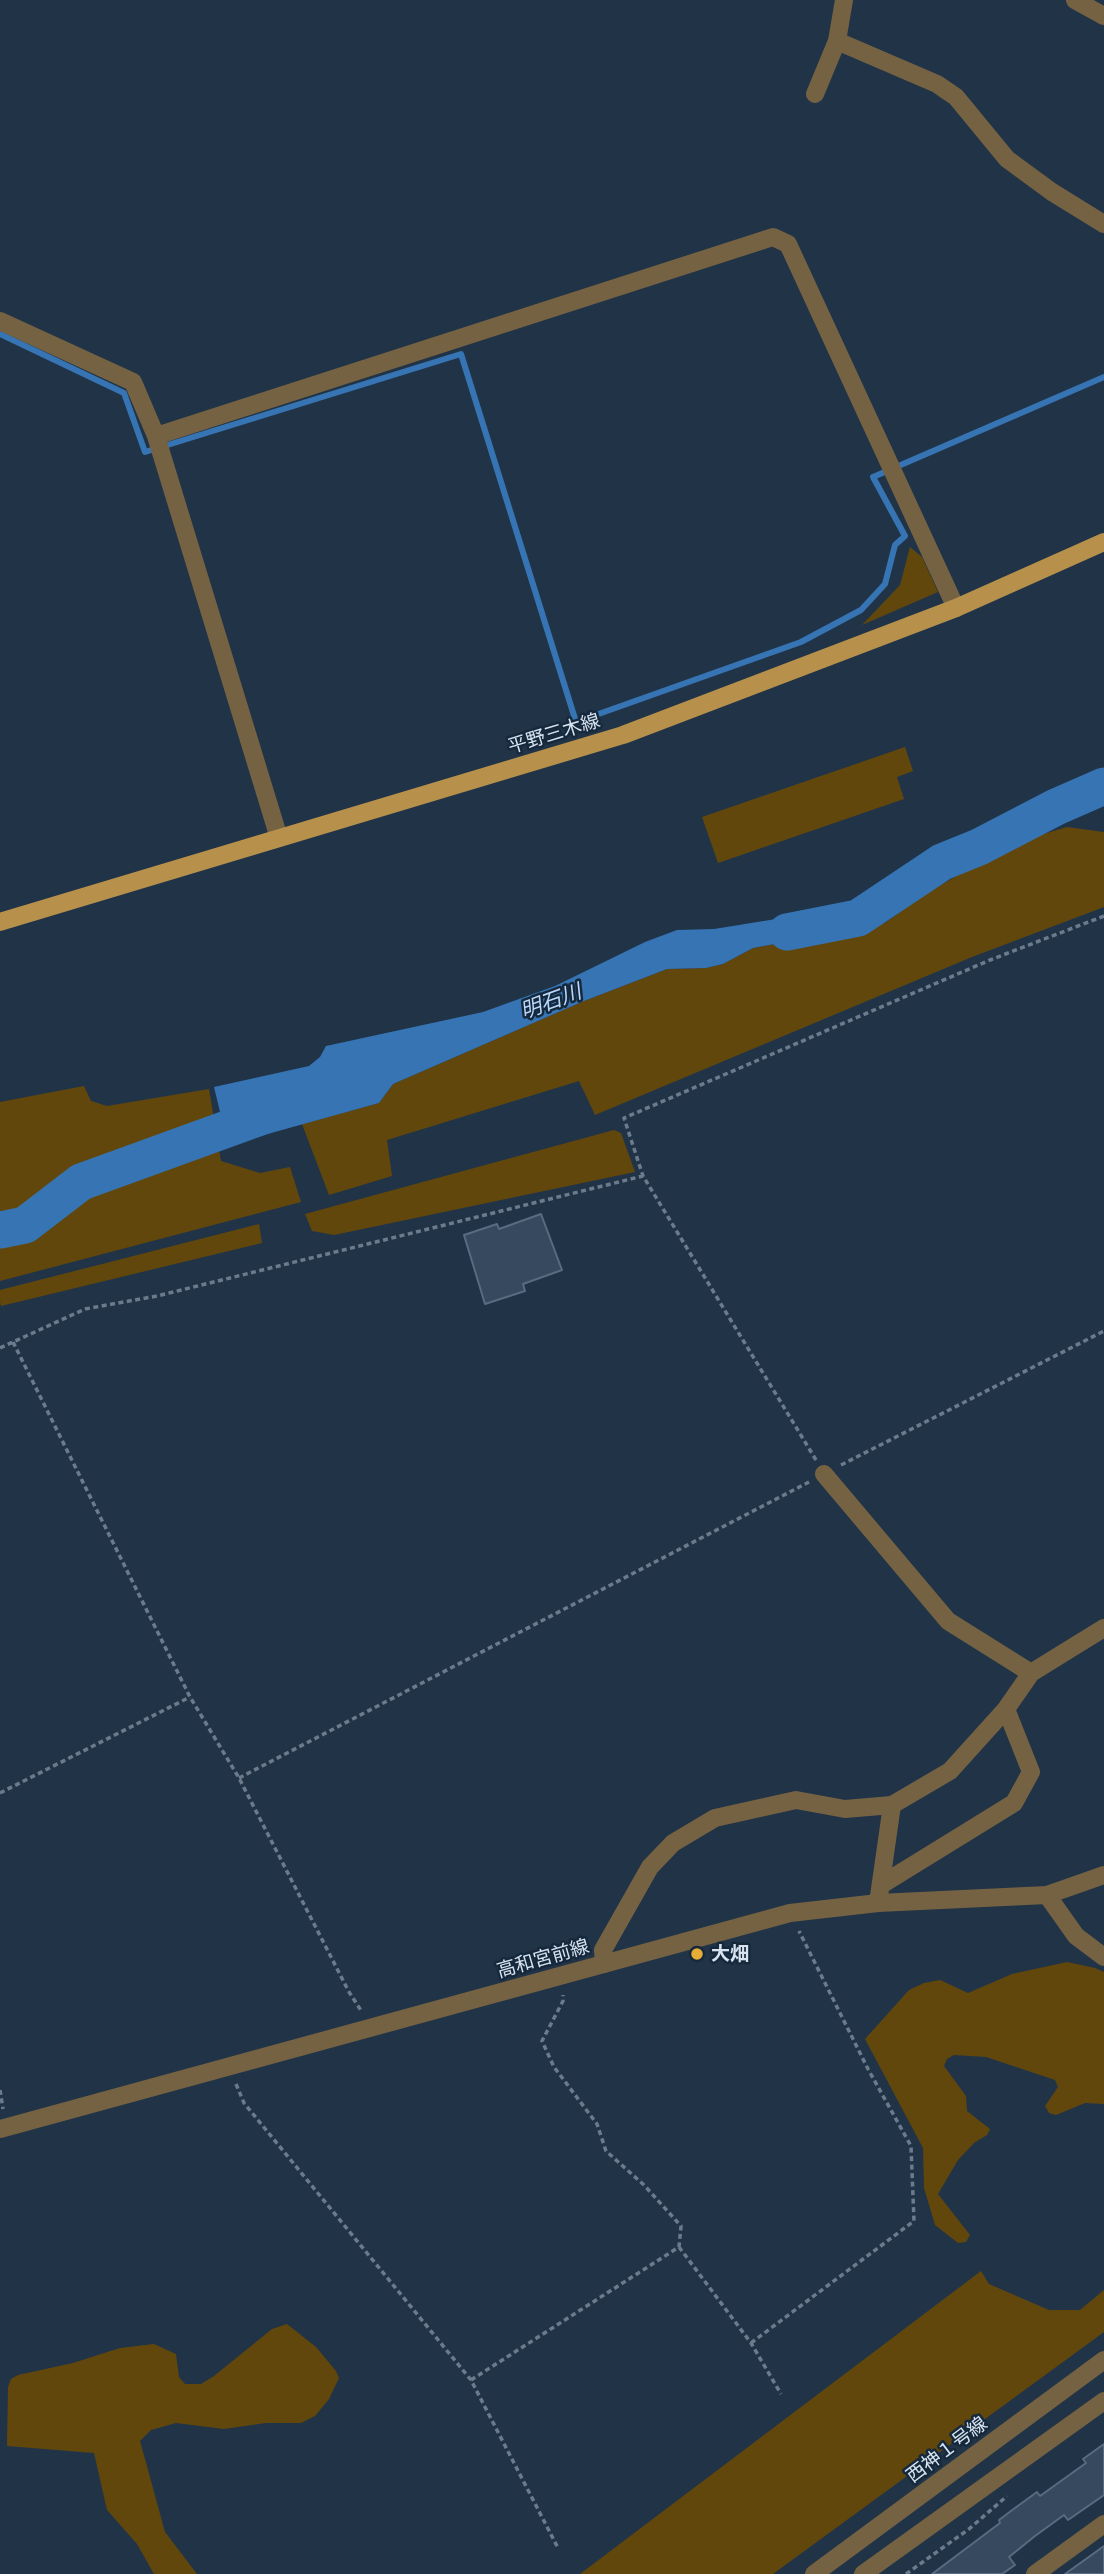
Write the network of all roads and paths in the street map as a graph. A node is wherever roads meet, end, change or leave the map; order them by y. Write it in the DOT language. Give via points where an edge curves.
graph roads {
  1 [pos="844,0"];
  2 [pos="1075,0"];
  3 [pos="1104,16"];
  4 [pos="838,41"];
  5 [pos="815,93"];
  6 [pos="1104,224"];
  7 [pos="0,321"];
  8 [pos="156,436"];
  9 [pos="1104,542"];
  10 [pos="956,608"];
  11 [pos="279,838"];
  12 [pos="1104,916"];
  13 [pos="0,922"];
  14 [pos="643,1176"];
  15 [pos="1104,1331"];
  16 [pos="13,1342"];
  17 [pos="0,1348"];
  18 [pos="824,1474"];
  19 [pos="1104,1628"];
  20 [pos="1031,1673"];
  21 [pos="190,1697"];
  22 [pos="1006,1709"];
  23 [pos="239,1778"];
  24 [pos="0,1793"];
  25 [pos="892,1805"];
  26 [pos="1104,1875"];
  27 [pos="880,1894"];
  28 [pos="1047,1895"];
  29 [pos="790,1913"];
  30 [pos="1104,1957"];
  31 [pos="604,1964"];
  32 [pos="559,1976"];
  33 [pos="374,2028"];
  34 [pos="230,2068"];
  35 [pos="0,2129"];
  36 [pos="679,2247"];
  37 [pos="751,2343"];
  38 [pos="1104,2360"];
  39 [pos="471,2380"];
  40 [pos="781,2394"];
  41 [pos="1104,2402"];
  42 [pos="1014,2490"];
  43 [pos="1104,2524"];
  44 [pos="558,2548"];
  45 [pos="814,2574"];
  46 [pos="863,2574"];
  47 [pos="906,2574"];
  48 [pos="1035,2574"];
  1 -- 4 [label="street"];
  2 -- 3 [label="street"];
  4 -- 5 [label="street"];
  4 -- 6 [label="street" via="937,84 956,97 1007,159"];
  7 -- 8 [label="street" via="133,382"];
  8 -- 10 [label="street" via="773,237 788,244"];
  8 -- 11 [label="street"];
  9 -- 10 [label="main road, 平野三木線"];
  10 -- 11 [label="main road, 平野三木線" via="623,735"];
  11 -- 13 [label="main road, 平野三木線"];
  12 -- 14 [label="path" via="990,960 624,1118"];
  14 -- 16 [label="path" via="157,1296 85,1309"];
  14 -- 18 [label="path"];
  15 -- 18 [label="path"];
  16 -- 17 [label="path"];
  16 -- 21 [label="path"];
  18 -- 20 [label="street" via="948,1621"];
  18 -- 23 [label="path"];
  19 -- 20 [label="street"];
  20 -- 22 [label="street"];
  21 -- 23 [label="path"];
  21 -- 24 [label="path"];
  22 -- 25 [label="street" via="950,1771"];
  22 -- 27 [label="street" via="1031,1772 1014,1802"];
  23 -- 33 [label="path" via="349,1992"];
  25 -- 27 [label="street"];
  25 -- 31 [label="street" via="845,1809 796,1800 715,1818 673,1843 650,1867 603,1950"];
  26 -- 28 [label="street, 高和宮前線"];
  27 -- 28 [label="street, 高和宮前線"];
  27 -- 29 [label="street, 高和宮前線"];
  28 -- 30 [label="street" via="1076,1936"];
  29 -- 31 [label="street, 高和宮前線"];
  29 -- 37 [label="path" via="911,2146 914,2221"];
  31 -- 32 [label="street, 高和宮前線"];
  32 -- 33 [label="street, 高和宮前線"];
  32 -- 36 [label="path" via="564,2001 542,2041 554,2067 597,2124 606,2151 681,2226"];
  33 -- 34 [label="street, 高和宮前線"];
  34 -- 35 [label="street, 高和宮前線"];
  34 -- 39 [label="path" via="244,2103"];
  36 -- 37 [label="path"];
  36 -- 39 [label="path"];
  37 -- 40 [label="path"];
  38 -- 45 [label="street, 西神１号線"];
  39 -- 44 [label="path"];
  41 -- 46 [label="street"];
  42 -- 47 [label="path"];
  43 -- 48 [label="street"];
}
